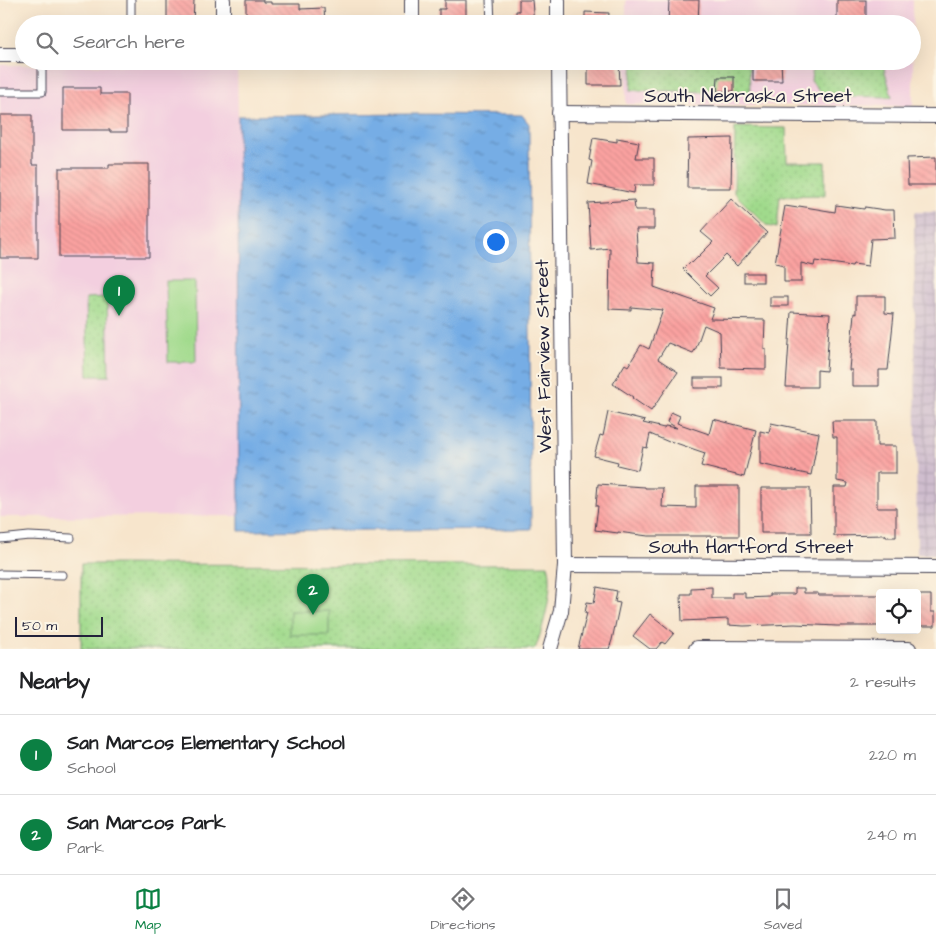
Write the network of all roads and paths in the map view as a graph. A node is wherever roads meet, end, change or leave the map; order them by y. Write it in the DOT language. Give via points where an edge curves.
graph roads {
  1 [pos="131,0"];
  2 [pos="223,0"];
  3 [pos="412,0"];
  4 [pos="490,0"];
  5 [pos="558,0"];
  6 [pos="131,15"];
  7 [pos="223,15"];
  8 [pos="412,15"];
  9 [pos="491,15"];
  10 [pos="558,15"];
  11 [pos="0,55"];
  12 [pos="15,55"];
  13 [pos="42,70"];
  14 [pos="559,70"];
  15 [pos="0,92"];
  16 [pos="559,113"];
  17 [pos="936,116"];
  18 [pos="72,538"];
  19 [pos="0,539"];
  20 [pos="565,565"];
  21 [pos="936,567"];
  22 [pos="0,574"];
  23 [pos="63,575"];
  24 [pos="696,648"];
  25 [pos="550,649"];
  26 [pos="909,649"];
  1 -- 6 [label="lane"];
  2 -- 7 [label="street"];
  3 -- 8 [label="street"];
  4 -- 9 [label="lane"];
  5 -- 10 [label="street"];
  11 -- 12 [label="street"];
  13 -- 15 [label="lane" via="42,92"];
  14 -- 16 [label="street, West Fairview Street"];
  16 -- 17 [label="street, South Nebraska Street"];
  16 -- 20 [label="street, West Fairview Street"];
  18 -- 19 [label="lane" via="30,536"];
  20 -- 21 [label="street, South Hartford Street"];
  20 -- 25 [label="street, West Fairview Street" via="561,611"];
  22 -- 23 [label="lane"];
  24 -- 26 [label="street"];
}
